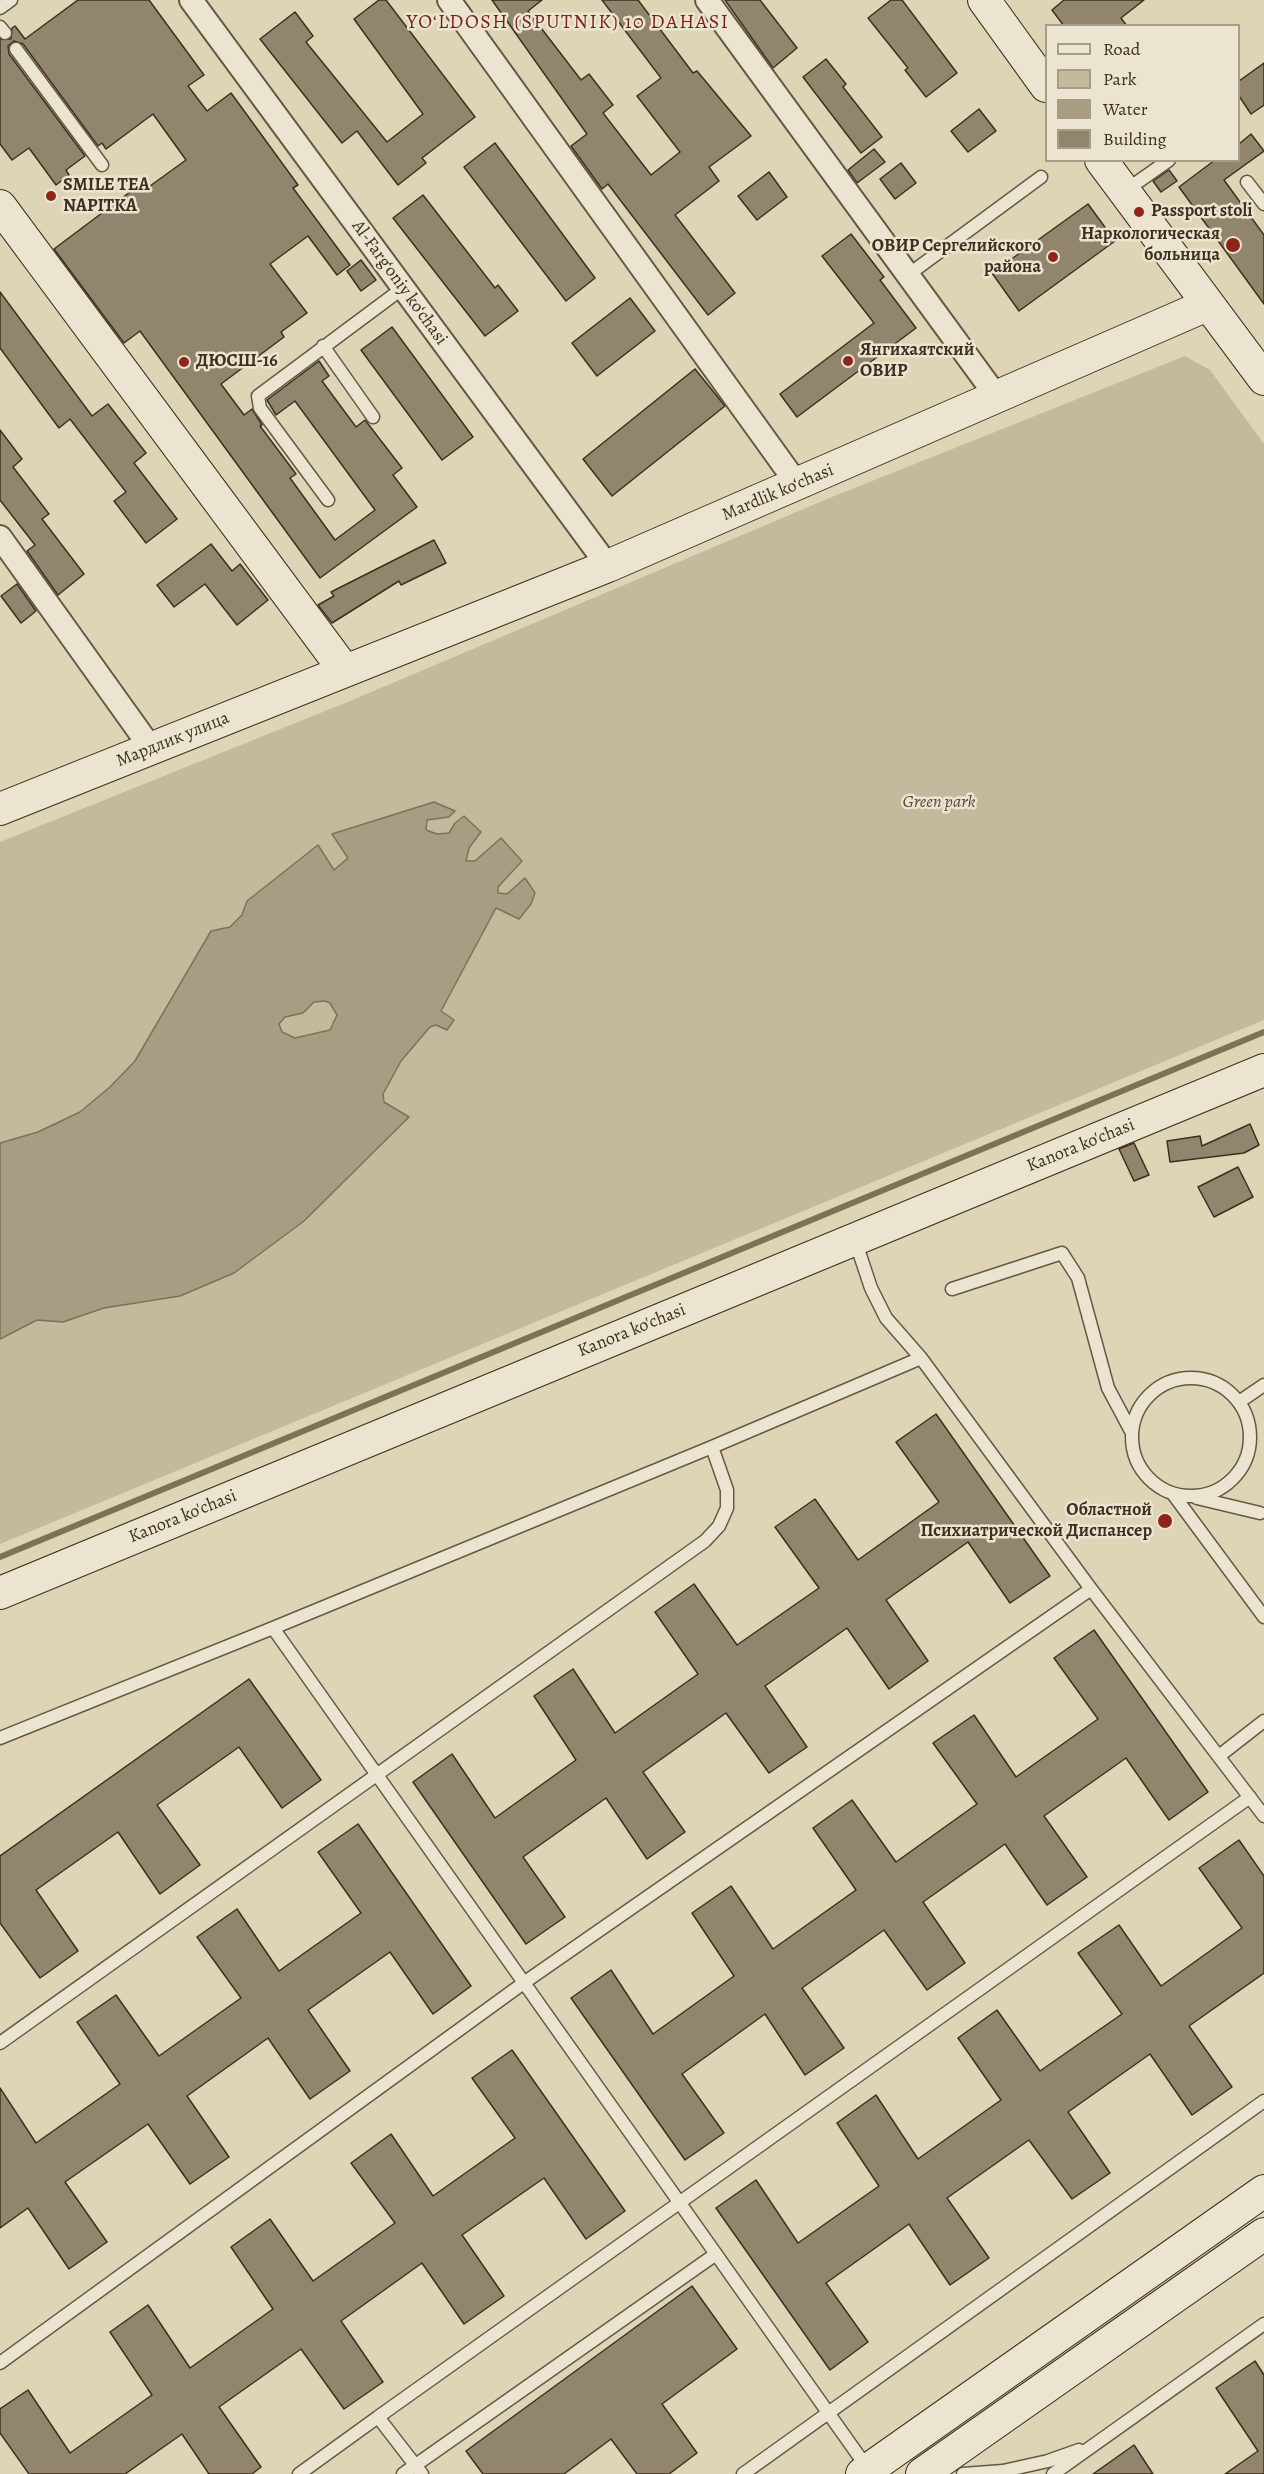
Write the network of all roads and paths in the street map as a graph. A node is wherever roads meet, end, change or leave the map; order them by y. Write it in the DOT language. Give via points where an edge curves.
graph roads {
  1 [pos="11,0"];
  2 [pos="191,0"];
  3 [pos="449,0"];
  4 [pos="707,0"];
  5 [pos="984,0"];
  6 [pos="0,8"];
  7 [pos="16,49"];
  8 [pos="1045,83"];
  9 [pos="1102,162"];
  10 [pos="1166,162"];
  11 [pos="102,165"];
  12 [pos="1041,177"];
  13 [pos="1247,182"];
  14 [pos="1124,192"];
  15 [pos="1264,204"];
  16 [pos="0,206"];
  17 [pos="908,275"];
  18 [pos="403,288"];
  19 [pos="1207,305"];
  20 [pos="323,346"];
  21 [pos="1261,369"];
  22 [pos="997,397"];
  23 [pos="373,417"];
  24 [pos="798,485"];
  25 [pos="328,500"];
  26 [pos="0,537"];
  27 [pos="608,566"];
  28 [pos="345,671"];
  29 [pos="152,748"];
  30 [pos="0,809"];
  31 [pos="1264,1070"];
  32 [pos="855,1239"];
  33 [pos="952,1289"];
  34 [pos="921,1358"];
  35 [pos="1264,1385"];
  36 [pos="1239,1402"];
  37 [pos="1132,1432"];
  38 [pos="712,1447"];
  39 [pos="1172,1493"];
  40 [pos="1190,1496"];
  41 [pos="1260,1513"];
  42 [pos="1091,1589"];
  43 [pos="0,1593"];
  44 [pos="1264,1617"];
  45 [pos="273,1628"];
  46 [pos="1264,1721"];
  47 [pos="0,1738"];
  48 [pos="1219,1756"];
  49 [pos="377,1772"];
  50 [pos="1250,1797"];
  51 [pos="1264,1816"];
  52 [pos="525,1982"];
  53 [pos="0,2043"];
  54 [pos="1264,2101"];
  55 [pos="1264,2191"];
  56 [pos="680,2202"];
  57 [pos="1264,2234"];
  58 [pos="716,2254"];
  59 [pos="1264,2324"];
  60 [pos="0,2363"];
  61 [pos="828,2413"];
  62 [pos="378,2417"];
  63 [pos="1092,2445"];
  64 [pos="419,2470"];
  65 [pos="865,2472"];
  66 [pos="299,2474"];
  67 [pos="403,2474"];
  68 [pos="743,2474"];
  69 [pos="922,2474"];
  70 [pos="963,2474"];
  71 [pos="1053,2474"];
  1 -- 6 [label="lane"];
  2 -- 18 [label="street, Al-Farg‘oniy ko‘chasi"];
  3 -- 24 [label="street"];
  4 -- 17 [label="street"];
  5 -- 8 [label="street"];
  7 -- 11 [label="lane"];
  9 -- 14 [label="street"];
  10 -- 14 [label="lane"];
  12 -- 17 [label="lane"];
  13 -- 15 [label="lane"];
  14 -- 19 [label="street"];
  16 -- 28 [label="street"];
  17 -- 22 [label="street"];
  18 -- 20 [label="lane"];
  18 -- 27 [label="street, Al-Farg‘oniy ko‘chasi"];
  19 -- 21 [label="street"];
  19 -- 22 [label="street, Mardlik ko‘chasi"];
  20 -- 23 [label="lane"];
  20 -- 25 [label="lane" via="262,392 257,402"];
  22 -- 24 [label="street, Mardlik ko‘chasi"];
  24 -- 27 [label="street, Mardlik ko‘chasi"];
  26 -- 29 [label="street"];
  27 -- 28 [label="street, Mardlik ko‘chasi"];
  28 -- 29 [label="street, Мардлик улица"];
  29 -- 30 [label="street, Мардлик улица"];
  31 -- 32 [label="street, Kanora ko'chasi"];
  32 -- 34 [label="lane" via="871,1288 886,1318"];
  32 -- 43 [label="street, Kanora ko'chasi"];
  33 -- 37 [label="lane" via="1062,1253 1078,1278 1108,1388"];
  34 -- 38 [label="lane"];
  34 -- 42 [label="lane"];
  35 -- 36 [label="lane"];
  36 -- 37 [label="lane" via="1222,1386 1199,1378 1175,1380 1154,1391 1139,1410"];
  36 -- 40 [label="lane" via="1249,1424 1250,1448 1241,1470 1225,1486 1203,1496"];
  37 -- 39 [label="lane" via="1134,1454 1144,1474"];
  38 -- 45 [label="lane"];
  38 -- 49 [label="lane" via="727,1498 724,1517 712,1534"];
  39 -- 40 [label="lane"];
  39 -- 44 [label="lane"];
  40 -- 41 [label="lane"];
  42 -- 48 [label="lane"];
  42 -- 52 [label="lane"];
  45 -- 47 [label="lane"];
  45 -- 49 [label="lane"];
  46 -- 48 [label="lane"];
  48 -- 50 [label="lane"];
  49 -- 52 [label="lane"];
  49 -- 53 [label="lane"];
  50 -- 51 [label="lane"];
  50 -- 56 [label="lane"];
  52 -- 56 [label="lane"];
  52 -- 60 [label="lane"];
  54 -- 61 [label="lane"];
  55 -- 65 [label="street"];
  56 -- 58 [label="lane"];
  56 -- 62 [label="lane"];
  57 -- 69 [label="street"];
  58 -- 61 [label="lane"];
  58 -- 64 [label="lane"];
  59 -- 63 [label="lane"];
  61 -- 65 [label="lane"];
  61 -- 68 [label="lane"];
  62 -- 64 [label="lane"];
  62 -- 66 [label="lane"];
  63 -- 70 [label="lane" via="1003,2471"];
  63 -- 71 [label="lane"];
  64 -- 67 [label="lane"];
}
